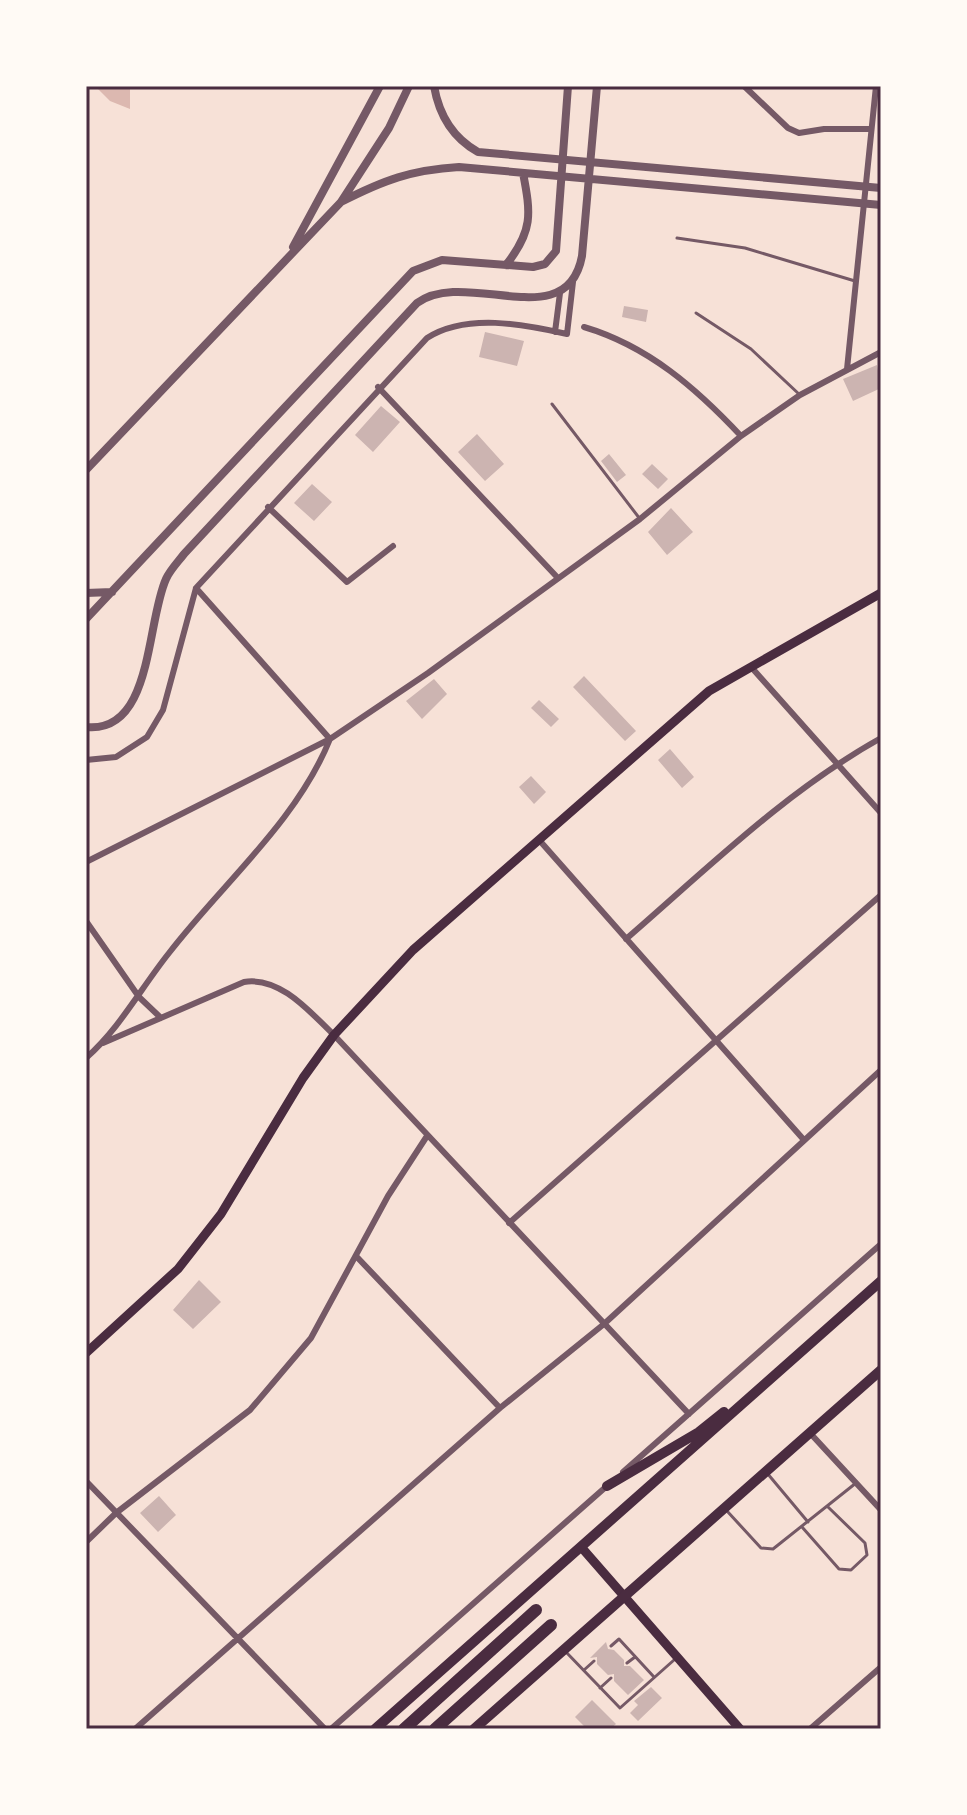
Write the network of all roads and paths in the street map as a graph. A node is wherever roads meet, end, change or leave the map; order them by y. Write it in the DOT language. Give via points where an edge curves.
graph roads {
  1 [pos="380,86"];
  2 [pos="409,86"];
  3 [pos="434,86"];
  4 [pos="568,86"];
  5 [pos="597,86"];
  6 [pos="744,86"];
  7 [pos="877,87"];
  8 [pos="869,129"];
  9 [pos="562,162"];
  10 [pos="592,164"];
  11 [pos="523,173"];
  12 [pos="560,176"];
  13 [pos="591,179"];
  14 [pos="865,186"];
  15 [pos="881,188"];
  16 [pos="341,202"];
  17 [pos="862,203"];
  18 [pos="881,205"];
  19 [pos="677,238"];
  20 [pos="290,252"];
  21 [pos="506,265"];
  22 [pos="855,281"];
  23 [pos="573,282"];
  24 [pos="560,293"];
  25 [pos="696,313"];
  26 [pos="584,327"];
  27 [pos="555,332"];
  28 [pos="881,352"];
  29 [pos="847,369"];
  30 [pos="378,387"];
  31 [pos="800,395"];
  32 [pos="552,404"];
  33 [pos="741,436"];
  34 [pos="86,470"];
  35 [pos="268,507"];
  36 [pos="640,519"];
  37 [pos="393,546"];
  38 [pos="557,577"];
  39 [pos="196,588"];
  40 [pos="113,592"];
  41 [pos="86,593"];
  42 [pos="881,593"];
  43 [pos="86,619"];
  44 [pos="752,668"];
  45 [pos="86,727"];
  46 [pos="881,738"];
  47 [pos="330,739"];
  48 [pos="86,760"];
  49 [pos="836,763"];
  50 [pos="881,813"];
  51 [pos="540,841"];
  52 [pos="86,862"];
  53 [pos="881,895"];
  54 [pos="86,921"];
  55 [pos="626,939"];
  56 [pos="139,997"];
  57 [pos="161,1018"];
  58 [pos="334,1035"];
  59 [pos="716,1040"];
  60 [pos="103,1043"];
  61 [pos="86,1058"];
  62 [pos="881,1070"];
  63 [pos="427,1136"];
  64 [pos="804,1140"];
  65 [pos="509,1223"];
  66 [pos="881,1244"];
  67 [pos="356,1256"];
  68 [pos="881,1281"];
  69 [pos="604,1324"];
  70 [pos="807,1346"];
  71 [pos="86,1353"];
  72 [pos="881,1370"];
  73 [pos="500,1408"];
  74 [pos="689,1414"];
  75 [pos="810,1433"];
  76 [pos="766,1472"];
  77 [pos="86,1481"];
  78 [pos="856,1483"];
  79 [pos="607,1486"];
  80 [pos="827,1506"];
  81 [pos="725,1508"];
  82 [pos="881,1510"];
  83 [pos="116,1513"];
  84 [pos="808,1522"];
  85 [pos="802,1527"];
  86 [pos="86,1542"];
  87 [pos="582,1548"];
  88 [pos="624,1596"];
  89 [pos="536,1610"];
  90 [pos="551,1625"];
  91 [pos="239,1639"];
  92 [pos="611,1646"];
  93 [pos="564,1650"];
  94 [pos="635,1657"];
  95 [pos="677,1657"];
  96 [pos="594,1661"];
  97 [pos="627,1663"];
  98 [pos="881,1667"];
  99 [pos="584,1670"];
  100 [pos="654,1677"];
  101 [pos="611,1678"];
  102 [pos="600,1688"];
  103 [pos="135,1729"];
  104 [pos="328,1729"];
  105 [pos="375,1729"];
  106 [pos="404,1729"];
  107 [pos="435,1729"];
  108 [pos="474,1729"];
  109 [pos="740,1729"];
  110 [pos="810,1729"];
  1 -- 20 [label="street"];
  2 -- 16 [label="street"];
  3 -- 9 [label="street" via="459,141 478,152"];
  4 -- 9 [label="street"];
  5 -- 10 [label="street"];
  6 -- 8 [label="street" via="799,133"];
  7 -- 8 [label="street"];
  8 -- 14 [label="street"];
  9 -- 10 [label="street"];
  9 -- 12 [label="street"];
  10 -- 13 [label="street"];
  10 -- 14 [label="street"];
  11 -- 12 [label="street"];
  11 -- 16 [label="street" via="421,169 387,178"];
  11 -- 21 [label="street" via="529,223 521,246"];
  12 -- 13 [label="street"];
  12 -- 21 [label="street" via="556,251 545,264"];
  13 -- 17 [label="street"];
  13 -- 23 [label="street" via="582,256"];
  14 -- 15 [label="street"];
  14 -- 17 [label="street"];
  16 -- 20 [label="street"];
  17 -- 18 [label="street"];
  17 -- 22 [label="street"];
  19 -- 22 [label="lane" via="745,248"];
  20 -- 34 [label="street"];
  21 -- 40 [label="street" via="442,260 413,271"];
  22 -- 29 [label="street"];
  23 -- 24 [label="street"];
  23 -- 27 [label="street" via="567,334"];
  24 -- 27 [label="street"];
  24 -- 45 [label="street" via="541,298 445,290 417,303 167,576 137,693 123,717 101,729"];
  25 -- 31 [label="lane" via="751,349"];
  26 -- 33 [label="street" via="653,356"];
  27 -- 30 [label="street" via="467,322 445,326"];
  28 -- 29 [label="street"];
  29 -- 31 [label="street"];
  30 -- 35 [label="street"];
  30 -- 38 [label="street"];
  31 -- 33 [label="street"];
  32 -- 36 [label="lane"];
  33 -- 36 [label="street"];
  35 -- 37 [label="street" via="347,582"];
  35 -- 39 [label="street"];
  36 -- 38 [label="street"];
  38 -- 47 [label="street"];
  39 -- 47 [label="street"];
  39 -- 48 [label="street" via="158,723 132,749"];
  40 -- 41 [label="street"];
  40 -- 43 [label="street"];
  42 -- 44 [label="main road"];
  44 -- 49 [label="street"];
  44 -- 51 [label="main road" via="709,691"];
  46 -- 49 [label="street"];
  47 -- 52 [label="street"];
  47 -- 56 [label="street" via="312,782 168,954"];
  49 -- 50 [label="street"];
  49 -- 55 [label="street"];
  51 -- 55 [label="street"];
  51 -- 58 [label="main road" via="413,950"];
  53 -- 59 [label="street"];
  54 -- 56 [label="street"];
  55 -- 59 [label="street"];
  56 -- 57 [label="street"];
  56 -- 60 [label="street"];
  57 -- 58 [label="street" via="258,980 277,987"];
  57 -- 60 [label="street"];
  58 -- 63 [label="street"];
  58 -- 71 [label="main road" via="221,1214 178,1269"];
  59 -- 64 [label="street"];
  59 -- 65 [label="street"];
  60 -- 61 [label="street"];
  62 -- 64 [label="street"];
  63 -- 65 [label="street"];
  63 -- 67 [label="street"];
  64 -- 69 [label="street"];
  65 -- 69 [label="street"];
  66 -- 74 [label="street"];
  67 -- 73 [label="street"];
  67 -- 83 [label="street" via="311,1338 250,1410"];
  68 -- 70 [label="main road"];
  69 -- 73 [label="street"];
  69 -- 74 [label="street"];
  70 -- 79 [label="main road" via="699,1432"];
  70 -- 87 [label="main road"];
  72 -- 75 [label="main road"];
  73 -- 91 [label="street"];
  74 -- 79 [label="street"];
  75 -- 76 [label="main road"];
  75 -- 78 [label="street"];
  76 -- 81 [label="main road"];
  76 -- 84 [label="lane"];
  77 -- 83 [label="street"];
  78 -- 80 [label="lane"];
  78 -- 82 [label="street"];
  79 -- 104 [label="street"];
  80 -- 84 [label="lane"];
  80 -- 85 [label="lane" via="865,1543 867,1555 851,1570 839,1569"];
  81 -- 85 [label="lane" via="761,1548 773,1549"];
  81 -- 88 [label="main road"];
  83 -- 86 [label="street"];
  83 -- 91 [label="street"];
  84 -- 85 [label="lane"];
  87 -- 88 [label="main road"];
  87 -- 105 [label="main road"];
  88 -- 93 [label="main road"];
  88 -- 95 [label="main road"];
  89 -- 106 [label="highway"];
  90 -- 107 [label="highway"];
  91 -- 103 [label="street"];
  91 -- 104 [label="street"];
  92 -- 94 [label="lane" via="619,1639"];
  93 -- 99 [label="lane"];
  93 -- 108 [label="main road"];
  94 -- 97 [label="lane"];
  94 -- 100 [label="lane"];
  95 -- 100 [label="lane"];
  95 -- 109 [label="main road"];
  96 -- 99 [label="lane"];
  98 -- 110 [label="street"];
  99 -- 102 [label="lane"];
  100 -- 102 [label="lane" via="620,1708"];
  101 -- 102 [label="lane"];
}
